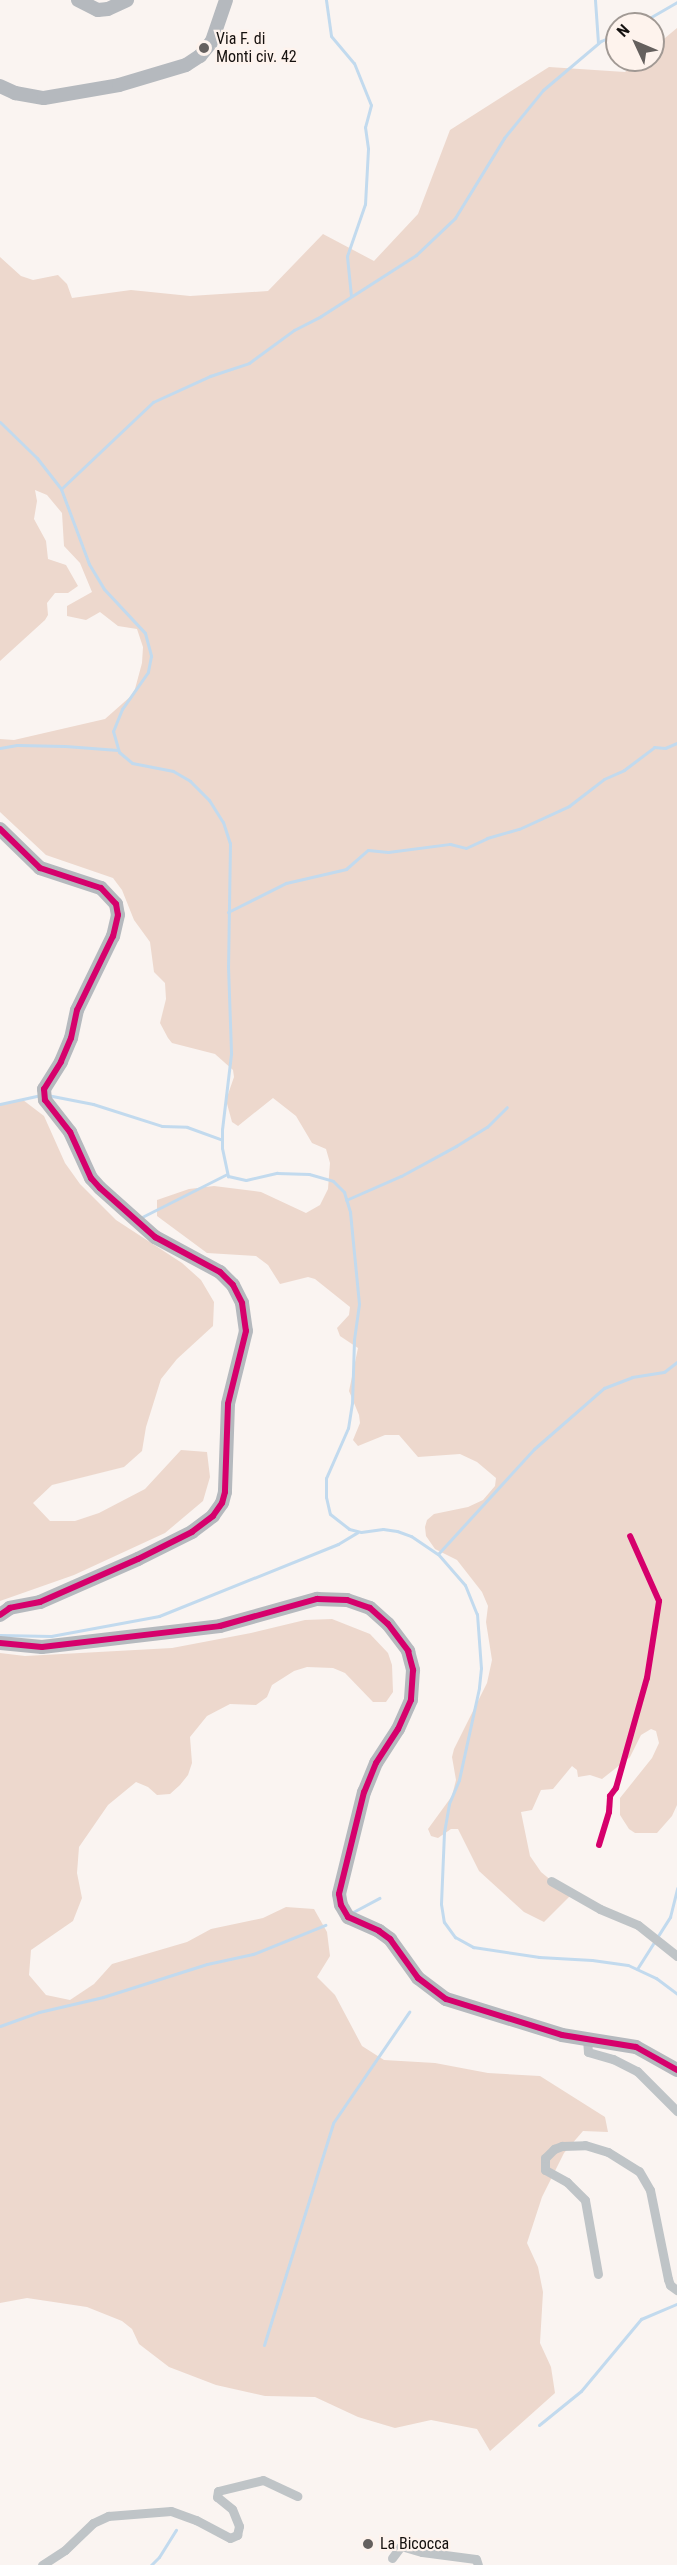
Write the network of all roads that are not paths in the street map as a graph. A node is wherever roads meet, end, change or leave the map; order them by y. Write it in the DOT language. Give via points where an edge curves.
graph roads {
  1 [pos="78,0"];
  2 [pos="127,0"];
  3 [pos="226,0"];
  4 [pos="0,86"];
  5 [pos="0,829"];
  6 [pos="0,1615"];
  7 [pos="0,1643"];
  8 [pos="550,1881"];
  9 [pos="677,1956"];
  10 [pos="587,2038"];
  11 [pos="677,2070"];
  12 [pos="677,2111"];
  13 [pos="598,2274"];
  14 [pos="677,2290"];
  15 [pos="298,2496"];
  16 [pos="392,2558"];
  17 [pos="42,2565"];
  18 [pos="478,2565"];
  1 -- 2 [label="street" via="98,9"];
  3 -- 4 [label="street" via="212,41 186,65 119,85 44,98"];
  5 -- 6 [label="street" via="40,868 101,888 116,904 118,915 114,936 77,1010 62,1062 44,1089 45,1100 70,1132 91,1178 100,1188 155,1237 220,1272 233,1286 242,1303 246,1331 228,1404 225,1492 213,1516 192,1532 138,1559"];
  7 -- 10 [label="street" via="42,1647 220,1626 318,1599 347,1600 370,1608 388,1624 408,1652 413,1670 411,1700 364,1792 339,1894 341,1905 348,1917 390,1939 418,1978 446,1999 562,2035"];
  8 -- 9 [label="street" via="638,1925"];
  10 -- 11 [label="street" via="636,2047"];
  10 -- 12 [label="street" via="588,2052 637,2071"];
  13 -- 14 [label="street" via="585,2200 567,2182 544,2170 545,2158 562,2146 585,2145 608,2152 639,2171 650,2190 668,2279"];
  15 -- 17 [label="street" via="262,2480 218,2491 217,2497 232,2509 239,2526 237,2535 230,2538 171,2511 108,2516 93,2523 65,2550"];
  16 -- 18 [label="street" via="401,2546 476,2559"];
}
